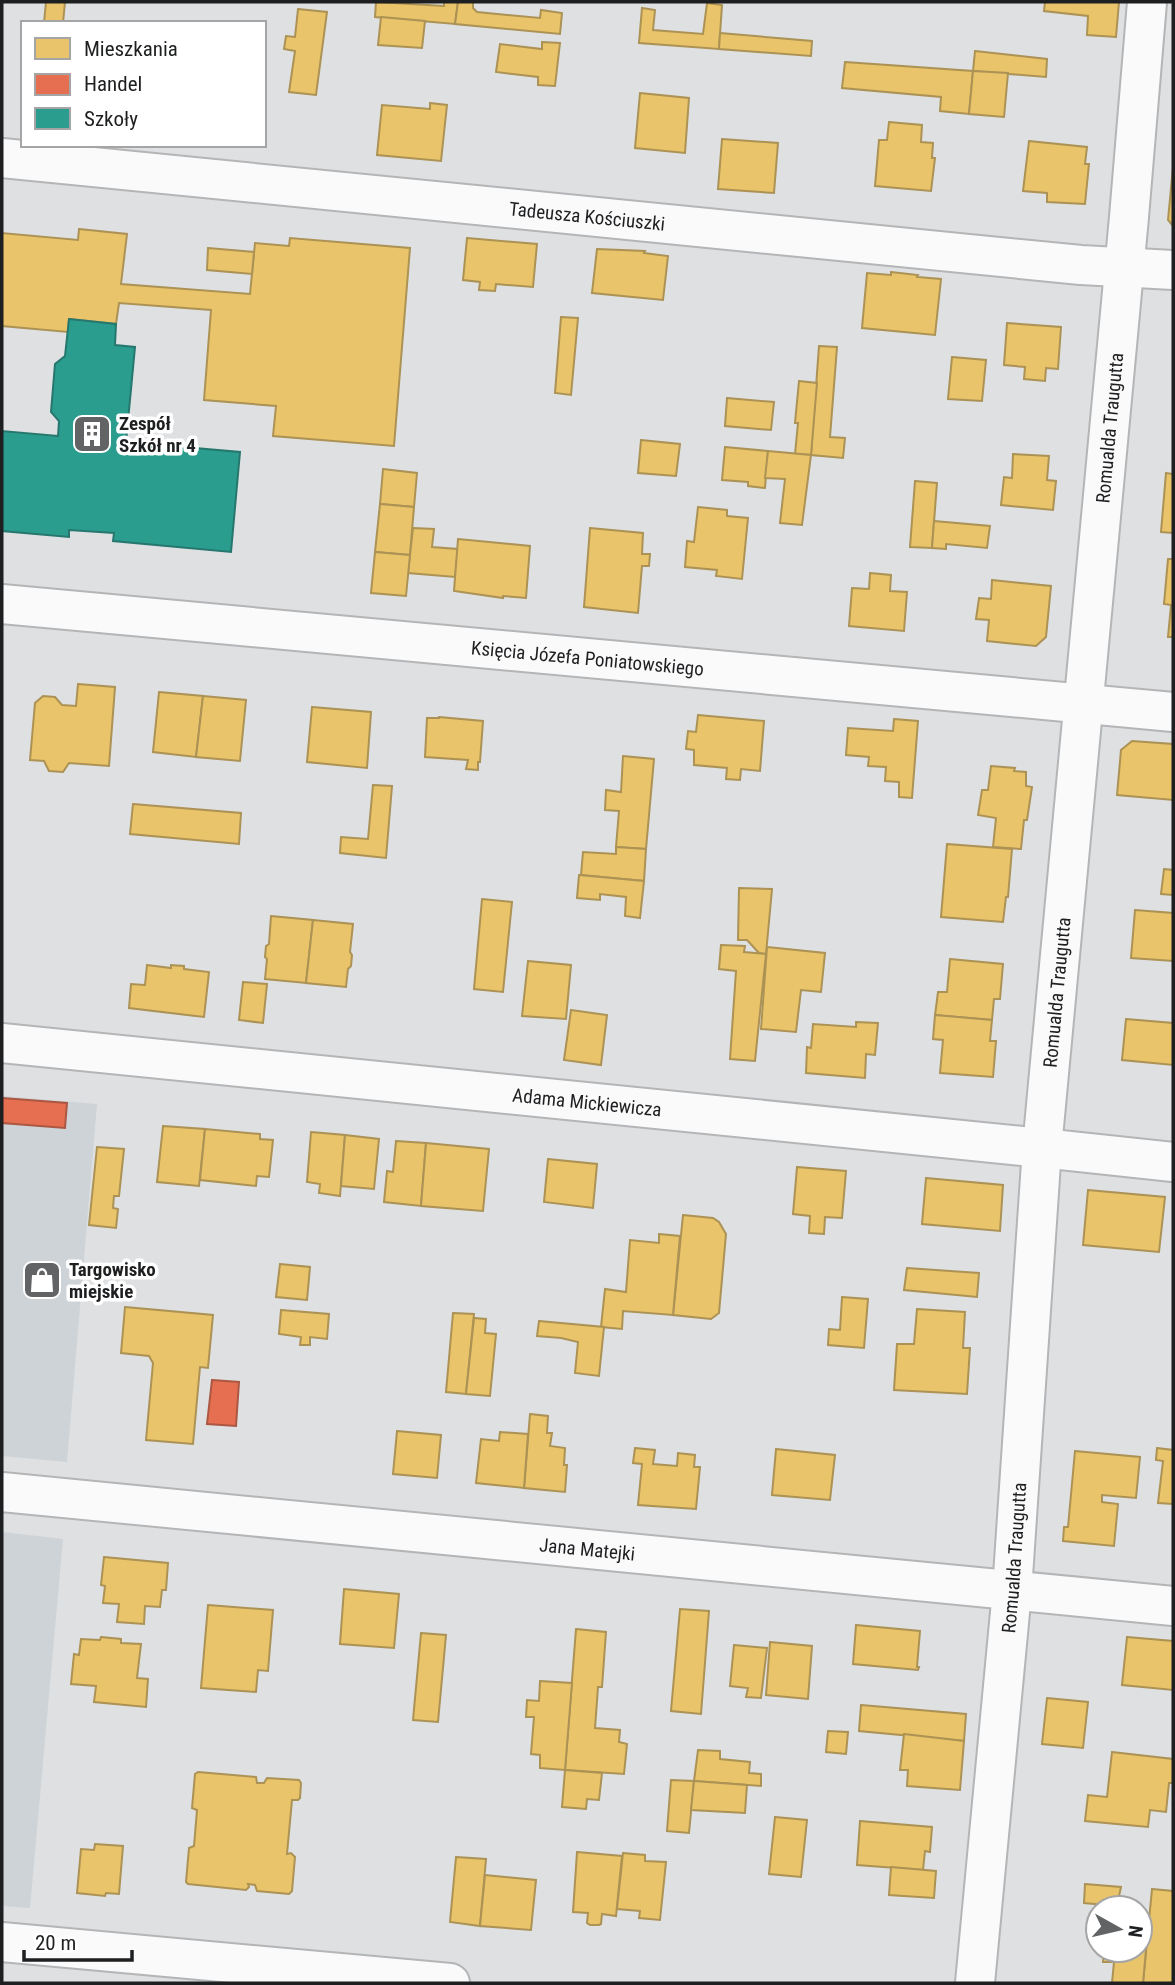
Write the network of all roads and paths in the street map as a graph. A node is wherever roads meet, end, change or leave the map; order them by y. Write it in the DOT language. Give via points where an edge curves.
graph roads {
  1 [pos="1147,2"];
  2 [pos="2,158"];
  3 [pos="1124,267"];
  4 [pos="1173,270"];
  5 [pos="2,604"];
  6 [pos="1084,705"];
  7 [pos="1173,712"];
  8 [pos="2,1043"];
  9 [pos="1042,1148"];
  10 [pos="1173,1163"];
  11 [pos="2,1492"];
  12 [pos="1012,1591"];
  13 [pos="1173,1606"];
  14 [pos="2,1942"];
  15 [pos="450,1983"];
  16 [pos="975,1983"];
  1 -- 3 [label="street, Romualda Traugutta"];
  2 -- 3 [label="street, Tadeusza Kościuszki"];
  3 -- 4 [label="street, Tadeusza Kościuszki"];
  3 -- 6 [label="street, Romualda Traugutta"];
  5 -- 6 [label="street, Księcia Józefa Poniatowskiego"];
  6 -- 7 [label="street, Księcia Józefa Poniatowskiego"];
  6 -- 9 [label="street, Romualda Traugutta"];
  8 -- 9 [label="street, Adama Mickiewicza"];
  9 -- 10 [label="street, Adama Mickiewicza"];
  9 -- 12 [label="street, Romualda Traugutta"];
  11 -- 12 [label="street, Jana Matejki"];
  12 -- 13 [label="street, Jana Matejki"];
  12 -- 16 [label="street, Romualda Traugutta"];
  14 -- 15 [label="street"];
}
